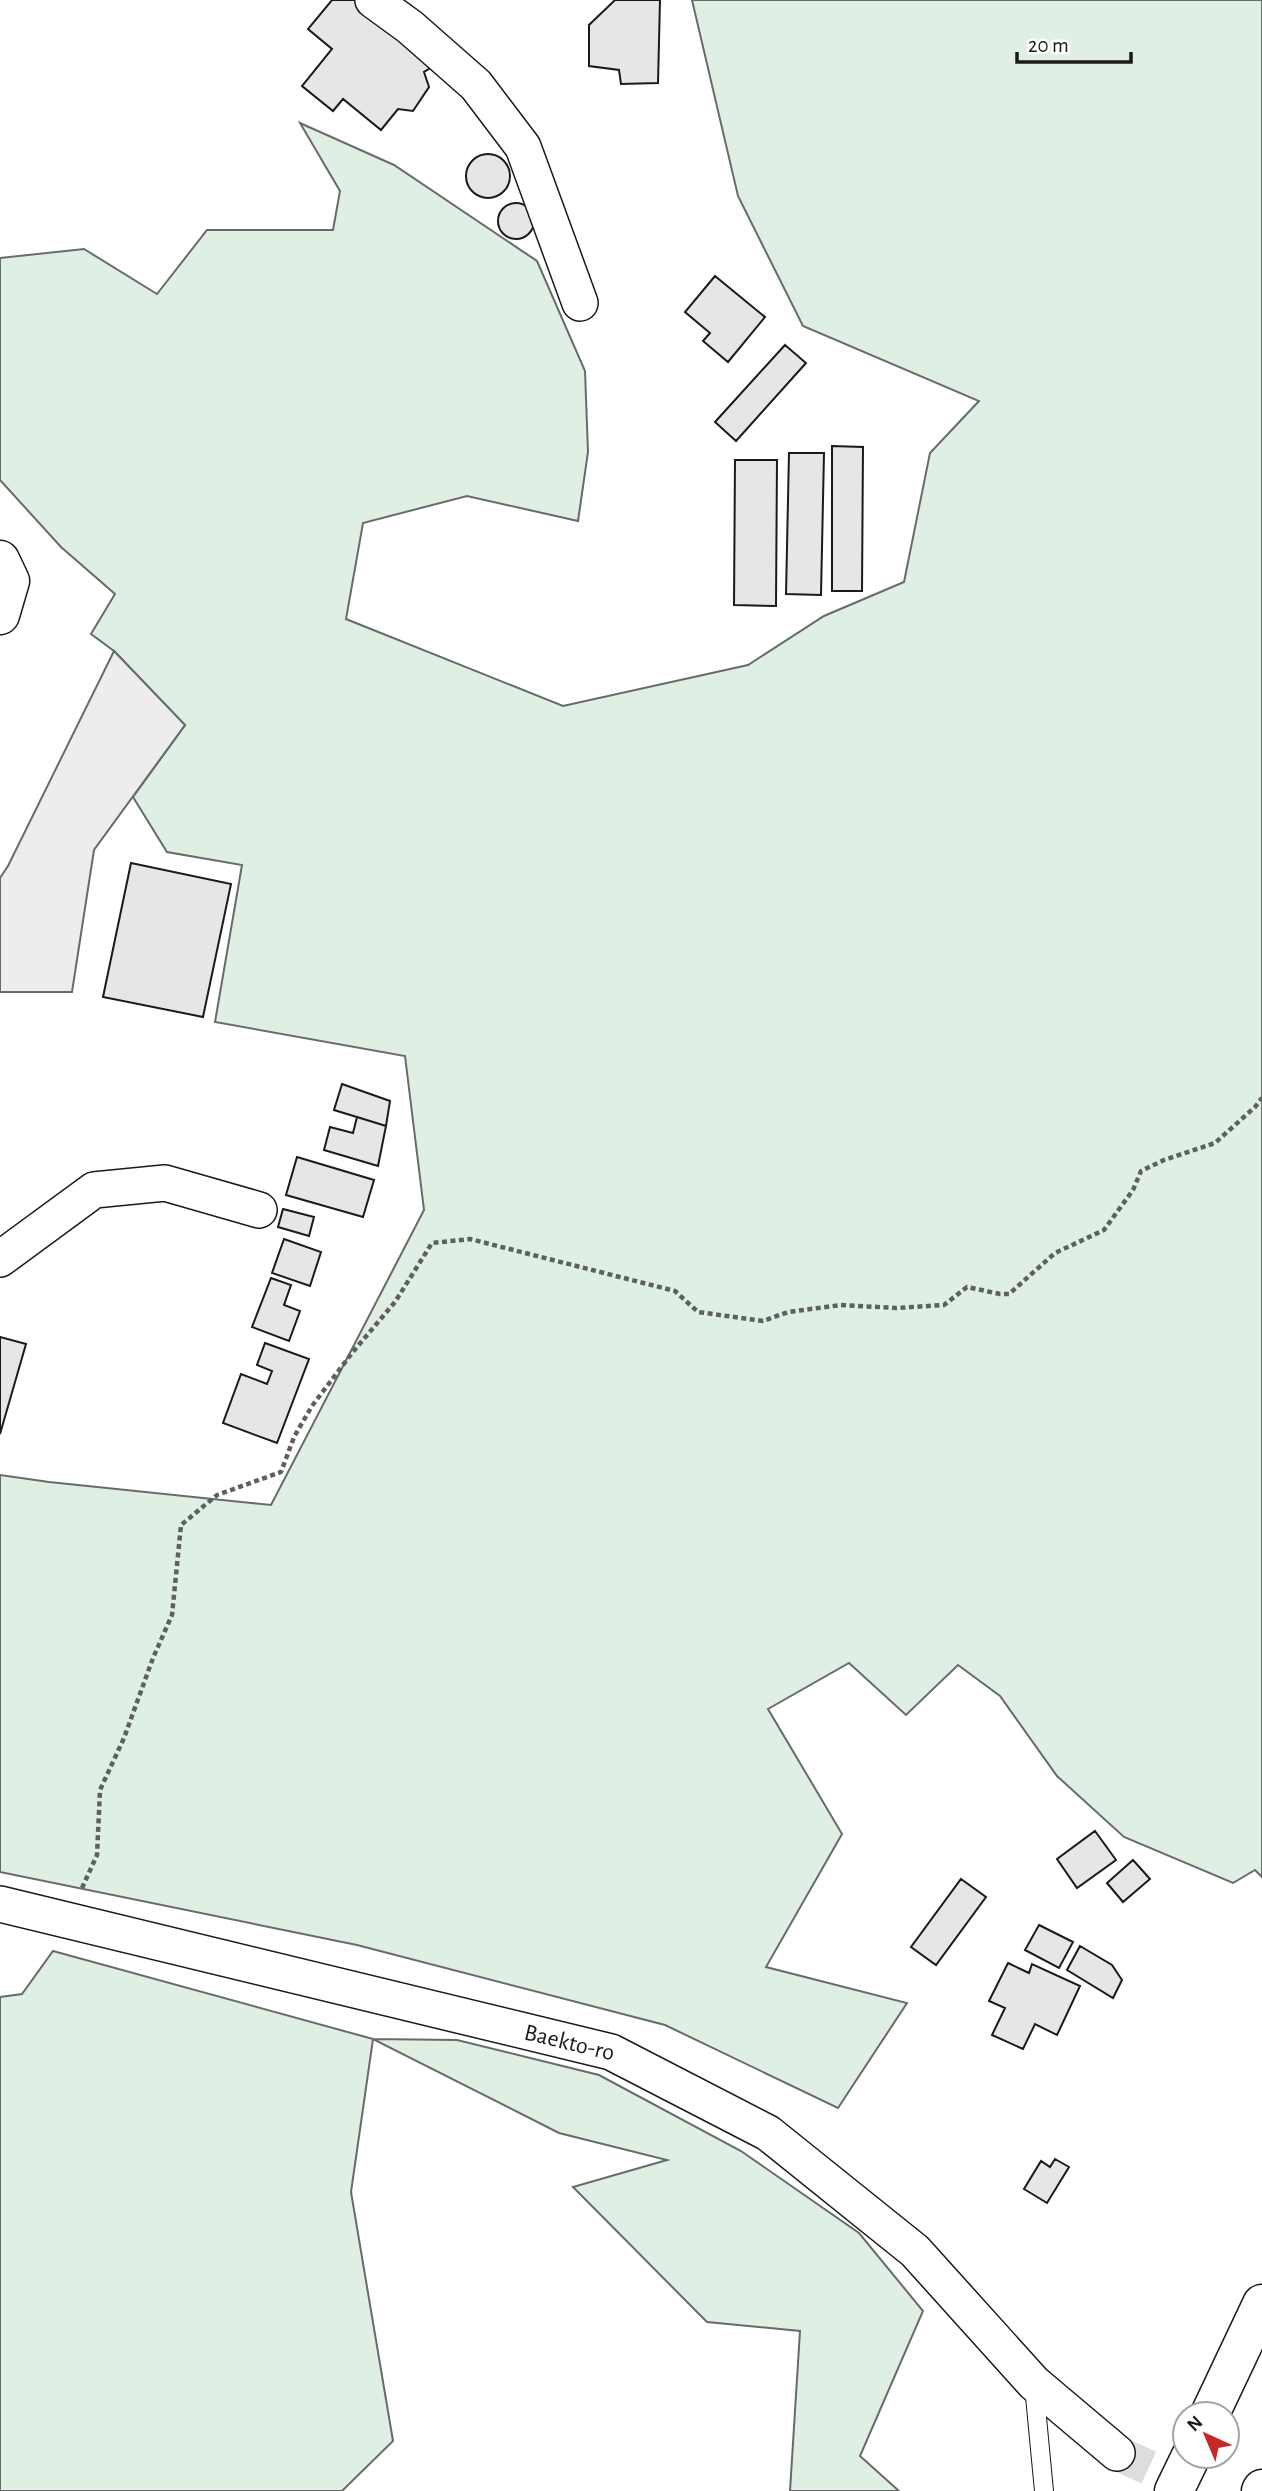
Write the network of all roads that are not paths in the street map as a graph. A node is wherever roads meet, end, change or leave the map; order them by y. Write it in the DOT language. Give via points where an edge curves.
graph roads {
  1 [pos="373,0"];
  2 [pos="580,303"];
  3 [pos="0,560"];
  4 [pos="0,615"];
  5 [pos="260,1210"];
  6 [pos="0,1259"];
  7 [pos="0,1904"];
  8 [pos="1262,2304"];
  9 [pos="1034,2383"];
  10 [pos="1216,2400"];
  11 [pos="1117,2453"];
  12 [pos="1184,2470"];
  13 [pos="1044,2491"];
  14 [pos="1174,2491"];
  1 -- 2 [label="street" via="477,85 523,147"];
  3 -- 4 [label="main road" via="10,582"];
  5 -- 6 [label="street" via="165,1182 94,1190"];
  7 -- 9 [label="street, Baekto-ro" via="611,2052 768,2133 915,2251"];
  8 -- 10 [label="main road"];
  9 -- 11 [label="street, Baekto-ro"];
  9 -- 13 [label="lane"];
  12 -- 14 [label="main road"];
}
